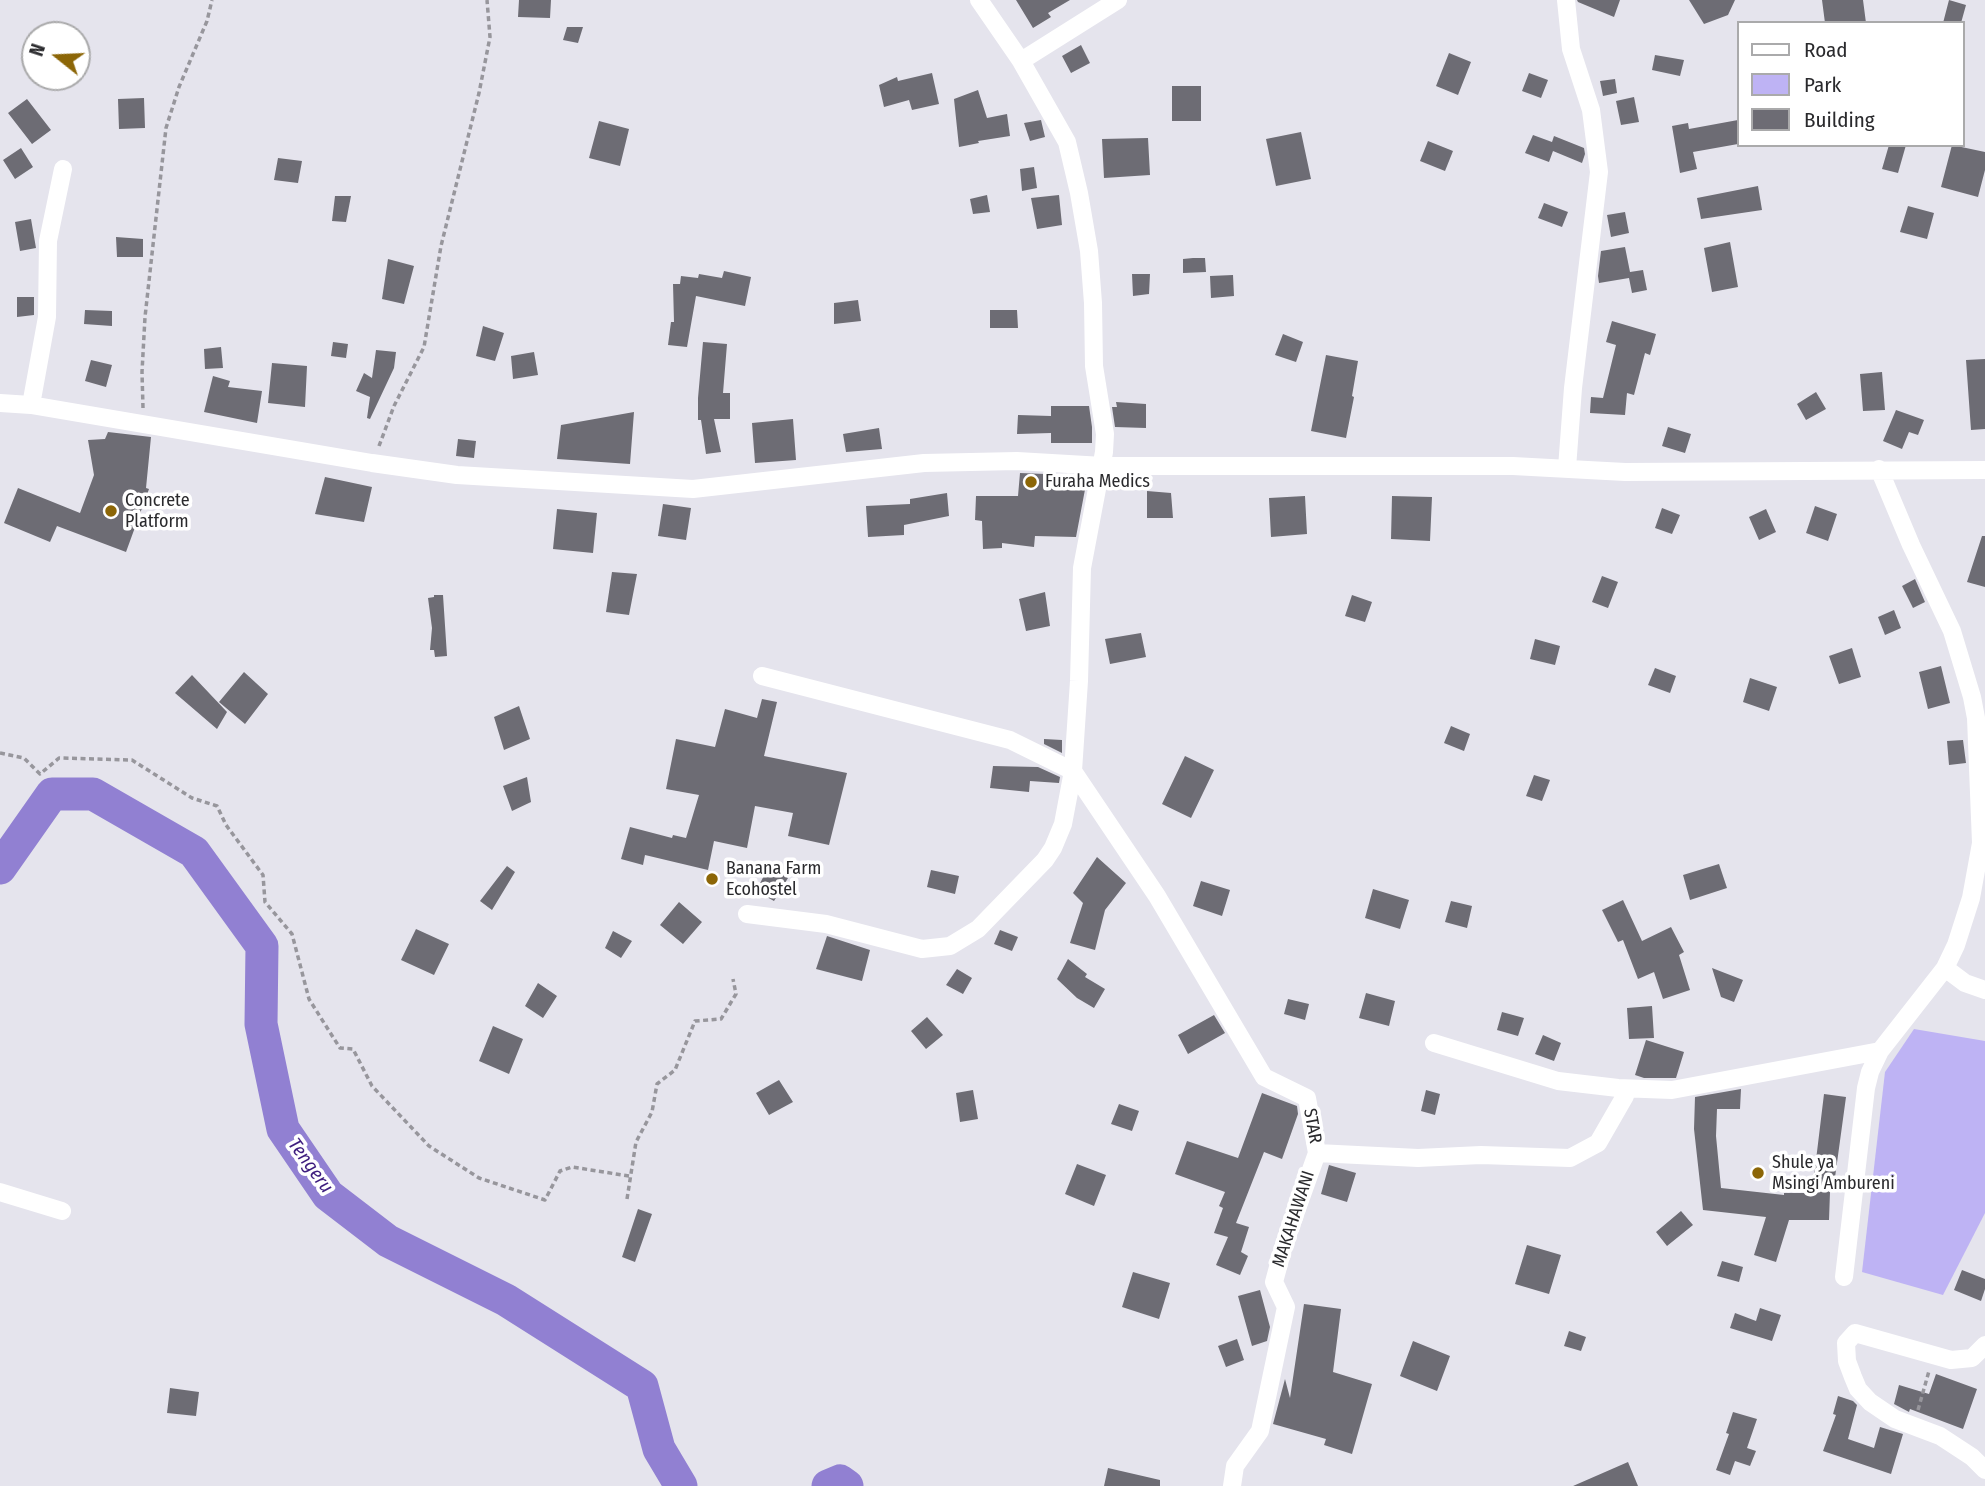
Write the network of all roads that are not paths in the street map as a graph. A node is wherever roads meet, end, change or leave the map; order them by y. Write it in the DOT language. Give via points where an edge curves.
graph roads {
  1 [pos="979,0"];
  2 [pos="1118,0"];
  3 [pos="1566,0"];
  4 [pos="1021,61"];
  5 [pos="63,169"];
  6 [pos="0,403"];
  7 [pos="31,405"];
  8 [pos="1103,466"];
  9 [pos="1567,468"];
  10 [pos="1879,469"];
  11 [pos="1985,470"];
  12 [pos="762,676"];
  13 [pos="1073,771"];
  14 [pos="747,914"];
  15 [pos="1945,968"];
  16 [pos="1985,990"];
  17 [pos="1434,1043"];
  18 [pos="1880,1051"];
  19 [pos="1625,1096"];
  20 [pos="1317,1153"];
  21 [pos="0,1192"];
  22 [pos="62,1211"];
  23 [pos="1844,1277"];
  24 [pos="1985,1345"];
  25 [pos="1985,1471"];
  26 [pos="1232,1486"];
  1 -- 4 [label="street"];
  2 -- 4 [label="street"];
  3 -- 9 [label="street" via="1571,49 1591,110 1599,172"];
  4 -- 8 [label="street" via="1067,142 1075,170 1089,251 1094,366 1105,434"];
  5 -- 7 [label="street" via="48,240 47,317"];
  6 -- 7 [label="street"];
  7 -- 8 [label="street" via="457,475 693,489 924,463 1017,461"];
  8 -- 9 [label="street"];
  8 -- 13 [label="street" via="1082,568"];
  9 -- 10 [label="street" via="1717,473"];
  10 -- 11 [label="street"];
  10 -- 15 [label="street" via="1952,631 1976,718 1981,843 1971,898"];
  12 -- 13 [label="street" via="1010,740"];
  13 -- 14 [label="street" via="1063,824 1050,853 978,929 950,946 922,949 826,924"];
  13 -- 20 [label="street, STAR" via="1157,896 1264,1077 1307,1098"];
  15 -- 16 [label="street" via="1965,983"];
  15 -- 18 [label="street"];
  17 -- 18 [label="street" via="1558,1081 1672,1090"];
  18 -- 23 [label="street" via="1866,1088"];
  19 -- 20 [label="street, MAKAHAWANI" via="1598,1143 1570,1158"];
  20 -- 26 [label="street, MAKAHAWANI" via="1274,1282 1286,1307 1260,1431 1236,1466"];
  21 -- 22 [label="street"];
  24 -- 25 [label="street" via="1972,1357 1951,1360 1855,1334 1846,1343 1847,1361 1858,1389 1882,1412 1940,1436"];
}
